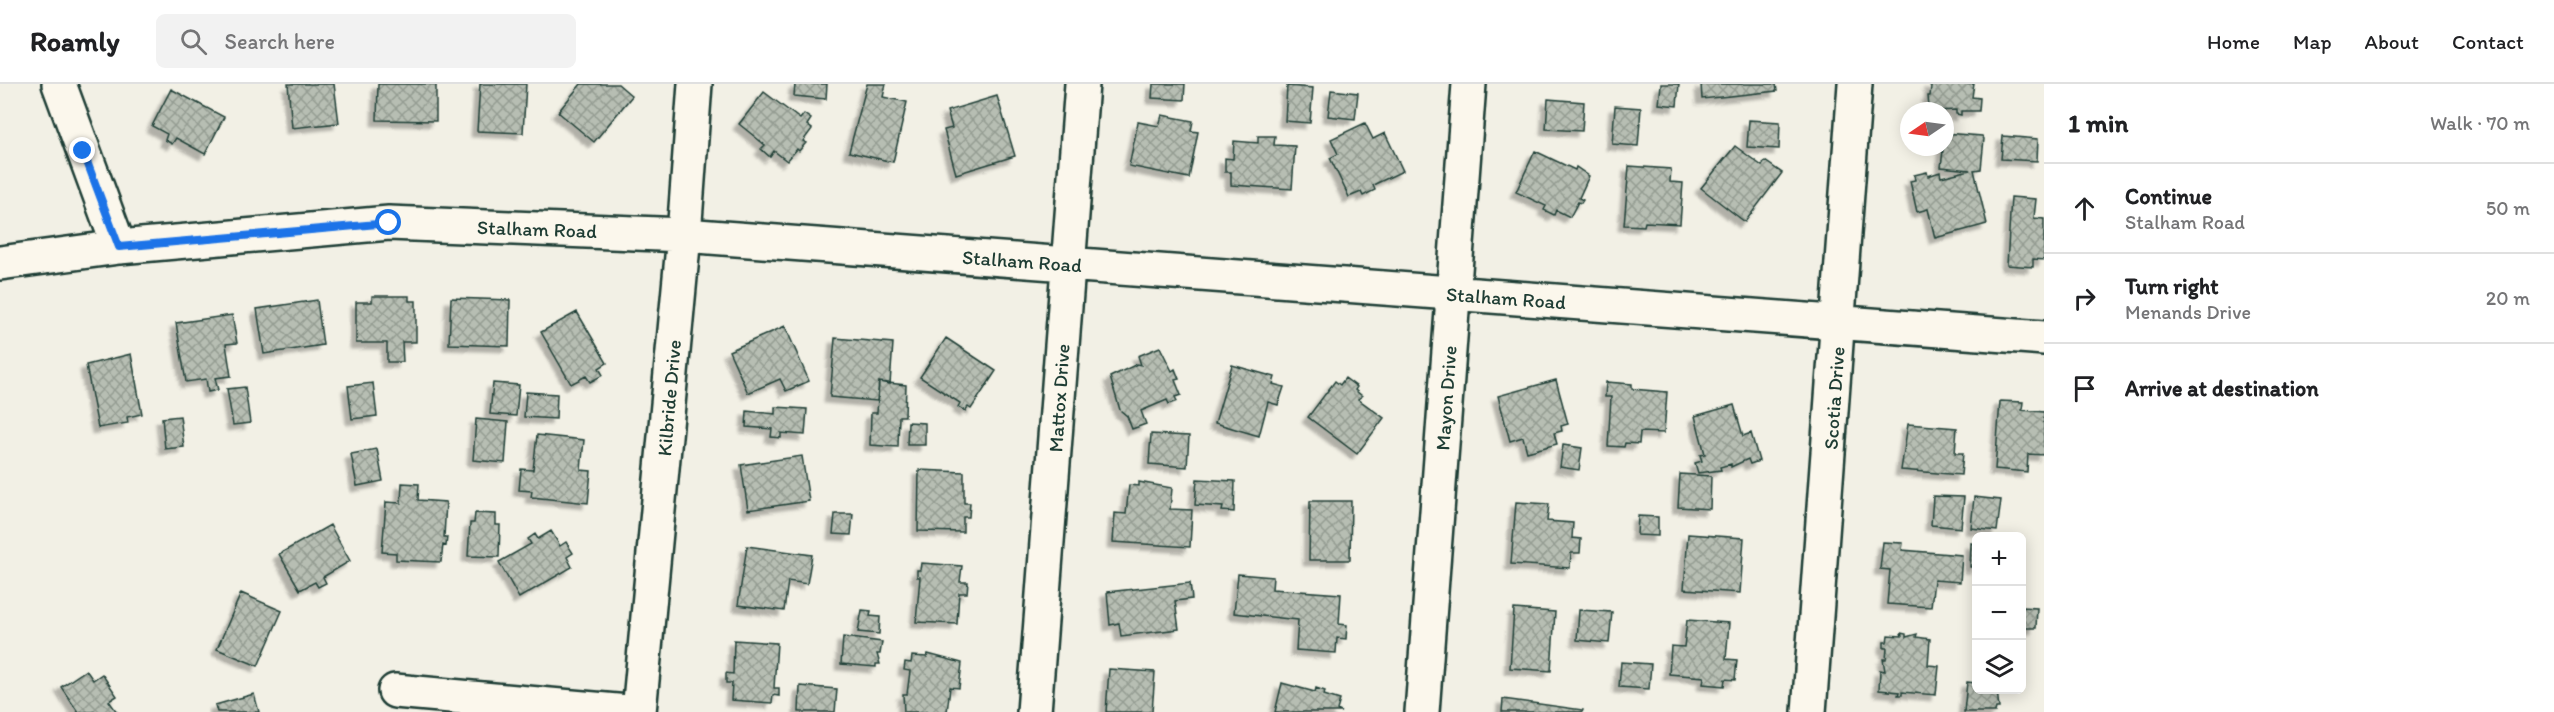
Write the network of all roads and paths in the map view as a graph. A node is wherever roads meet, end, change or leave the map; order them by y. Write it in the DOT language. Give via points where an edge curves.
graph roads {
  1 [pos="59,84"];
  2 [pos="695,84"];
  3 [pos="1082,84"];
  4 [pos="1469,84"];
  5 [pos="1855,84"];
  6 [pos="684,235"];
  7 [pos="119,247"];
  8 [pos="0,263"];
  9 [pos="1069,265"];
  10 [pos="1454,294"];
  11 [pos="1839,322"];
  12 [pos="2044,338"];
  13 [pos="395,691"];
  14 [pos="628,712"];
  15 [pos="639,712"];
  16 [pos="1034,712"];
  17 [pos="1422,712"];
  18 [pos="1809,712"];
  1 -- 7 [label="street"];
  2 -- 6 [label="street, Kilbride Drive"];
  3 -- 9 [label="street, Mattox Drive"];
  4 -- 10 [label="street, Mayon Drive"];
  5 -- 11 [label="street, Scotia Drive"];
  6 -- 7 [label="street, Stalham Road" via="389,223"];
  6 -- 9 [label="street, Stalham Road"];
  6 -- 15 [label="street, Kilbride Drive"];
  7 -- 8 [label="street, Stalham Road"];
  9 -- 10 [label="street, Stalham Road"];
  9 -- 16 [label="street, Mattox Drive"];
  10 -- 11 [label="street, Stalham Road"];
  10 -- 17 [label="street, Mayon Drive"];
  11 -- 12 [label="street, Stalham Road"];
  11 -- 18 [label="street, Scotia Drive"];
  13 -- 14 [label="street"];
}
